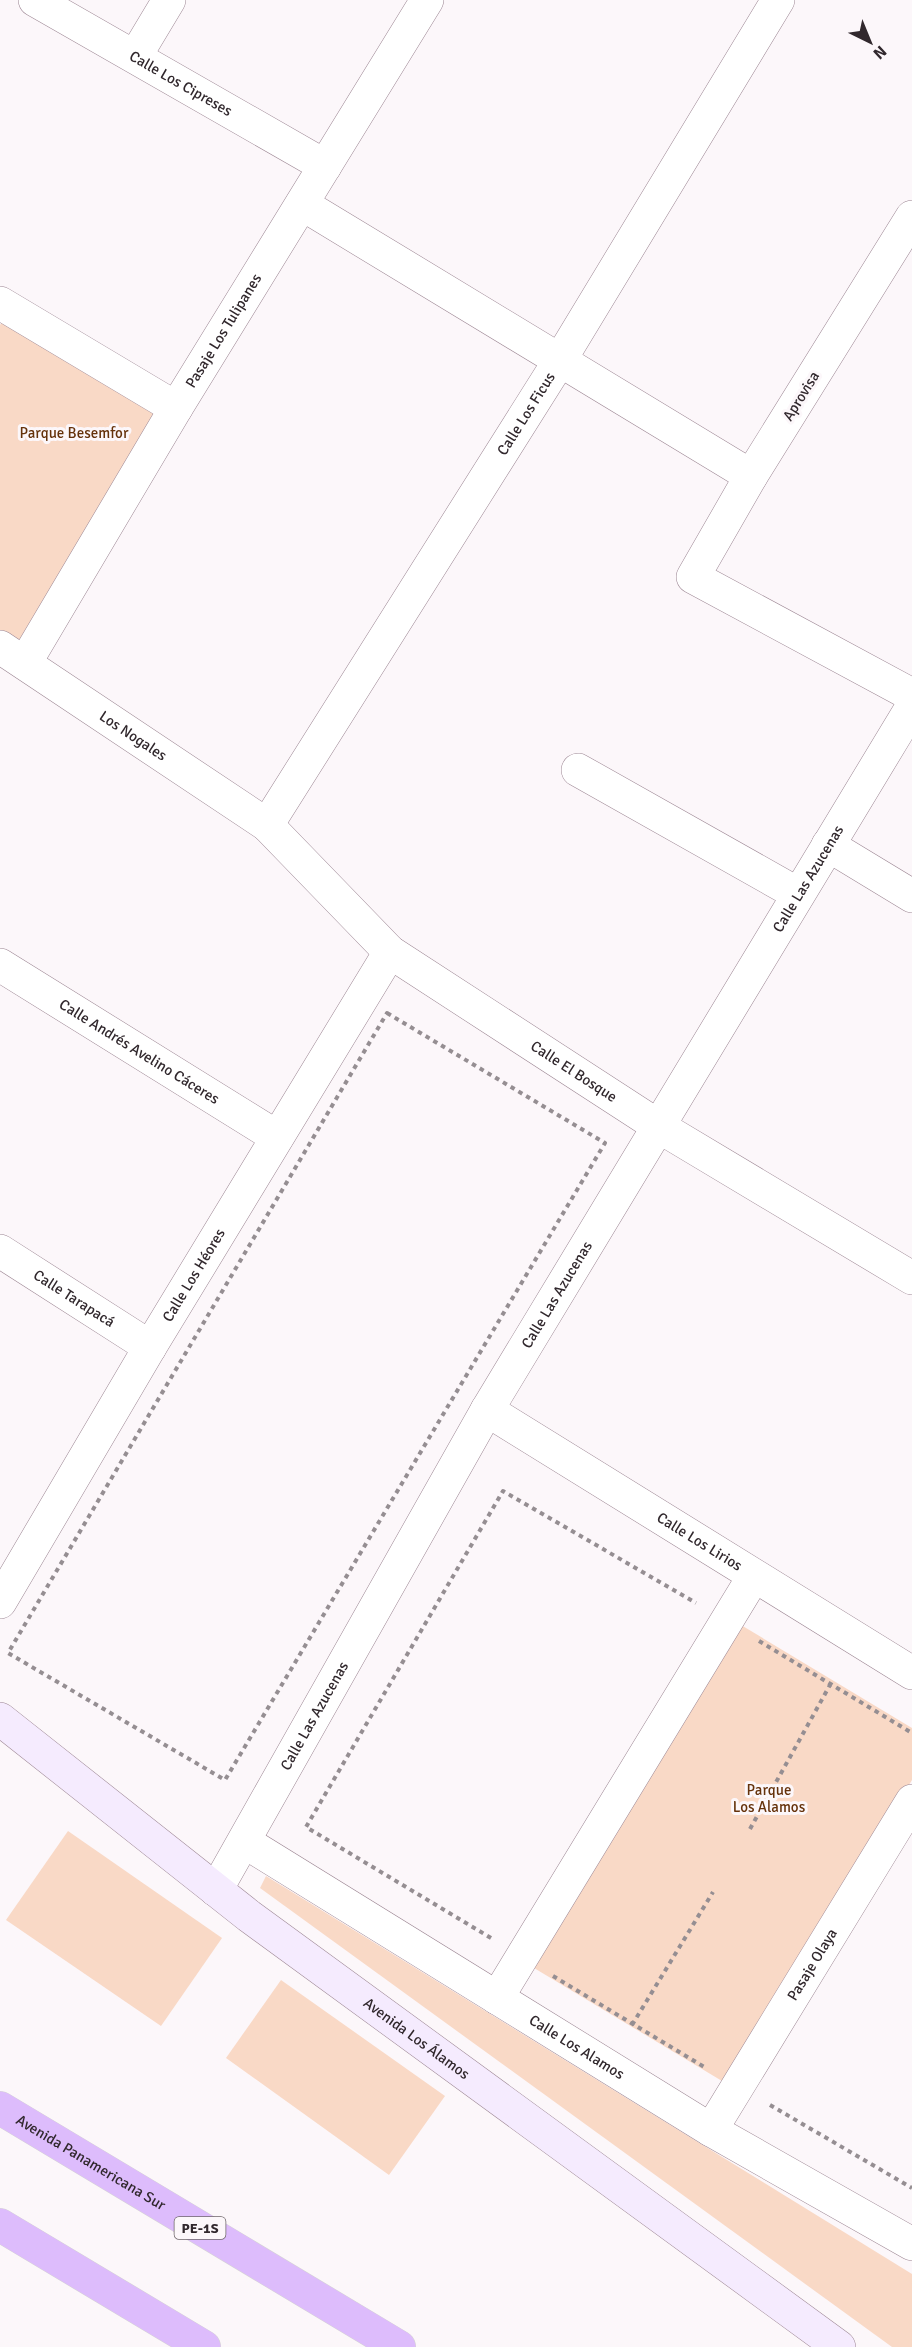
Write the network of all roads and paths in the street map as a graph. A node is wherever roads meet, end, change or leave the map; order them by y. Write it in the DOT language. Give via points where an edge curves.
graph roads {
  1 [pos="35,0"];
  2 [pos="169,0"];
  3 [pos="427,0"];
  4 [pos="778,0"];
  5 [pos="136,55"];
  6 [pos="325,166"];
  7 [pos="302,204"];
  8 [pos="912,217"];
  9 [pos="0,303"];
  10 [pos="560,360"];
  11 [pos="176,408"];
  12 [pos="752,476"];
  13 [pos="13,655"];
  14 [pos="912,695"];
  15 [pos="912,707"];
  16 [pos="578,770"];
  17 [pos="267,825"];
  18 [pos="828,845"];
  19 [pos="798,894"];
  20 [pos="912,896"];
  21 [pos="390,952"];
  22 [pos="0,965"];
  23 [pos="387,1013"];
  24 [pos="658,1126"];
  25 [pos="278,1137"];
  26 [pos="605,1143"];
  27 [pos="0,1251"];
  28 [pos="912,1278"];
  29 [pos="150,1347"];
  30 [pos="487,1410"];
  31 [pos="503,1491"];
  32 [pos="754,1576"];
  33 [pos="0,1602"];
  34 [pos="8,1653"];
  35 [pos="912,1673"];
  36 [pos="830,1685"];
  37 [pos="0,1719"];
  38 [pos="225,1780"];
  39 [pos="912,1801"];
  40 [pos="750,1829"];
  41 [pos="245,1842"];
  42 [pos="216,1890"];
  43 [pos="713,1892"];
  44 [pos="521,1956"];
  45 [pos="497,1998"];
  46 [pos="632,2025"];
  47 [pos="739,2087"];
  48 [pos="0,2108"];
  49 [pos="711,2130"];
  50 [pos="912,2188"];
  51 [pos="0,2225"];
  52 [pos="912,2244"];
  53 [pos="204,2347"];
  54 [pos="399,2347"];
  55 [pos="839,2347"];
  1 -- 5 [label="street, Calle Los Cipreses"];
  2 -- 5 [label="street"];
  3 -- 6 [label="street, Pasaje Los Tulipanes"];
  4 -- 10 [label="street, Calle Los Ficus"];
  5 -- 6 [label="street, Calle Los Cipreses"];
  6 -- 7 [label="street, Pasaje Los Tulipanes"];
  7 -- 10 [label="street"];
  7 -- 11 [label="street, Pasaje Los Tulipanes"];
  8 -- 12 [label="street, Aprovisa"];
  9 -- 11 [label="street"];
  10 -- 12 [label="street"];
  10 -- 17 [label="street, Calle Los Ficus"];
  11 -- 13 [label="street, Pasaje Los Tulipanes"];
  12 -- 14 [label="street, Aprovisa" via="693,577"];
  13 -- 17 [label="street, Los Nogales"];
  15 -- 18 [label="street, Calle Las Azucenas"];
  16 -- 19 [label="street"];
  17 -- 21 [label="street, Calle El Bosque"];
  18 -- 19 [label="street, Calle Las Azucenas"];
  18 -- 20 [label="street"];
  19 -- 24 [label="street, Calle Las Azucenas"];
  21 -- 24 [label="street, Calle El Bosque"];
  21 -- 25 [label="street, Calle Los Héores"];
  22 -- 25 [label="street, Calle Andrés Avelino Cáceres"];
  23 -- 26 [label="path"];
  24 -- 28 [label="street, Calle El Bosque"];
  24 -- 30 [label="street, Calle Las Azucenas"];
  25 -- 29 [label="street, Calle Los Héores"];
  27 -- 29 [label="street, Calle Tarapacá"];
  29 -- 33 [label="street, Calle Los Héores"];
  30 -- 32 [label="street, Calle Los Lirios"];
  30 -- 41 [label="street, Calle Las Azucenas"];
  31 -- 44 [label="path" via="306,1827"];
  32 -- 35 [label="street, Calle Los Lirios"];
  32 -- 44 [label="street"];
  34 -- 38 [label="path"];
  36 -- 40 [label="path"];
  37 -- 42 [label="street, Avenida Los Álamos"];
  39 -- 47 [label="street, Pasaje Olaya"];
  41 -- 42 [label="street, Calle Las Azucenas"];
  41 -- 45 [label="street, Calle Los Alamos"];
  42 -- 55 [label="street, Avenida Los Álamos"];
  43 -- 46 [label="path"];
  44 -- 45 [label="street"];
  44 -- 46 [label="path"];
  45 -- 49 [label="street, Calle Los Alamos"];
  46 -- 47 [label="path"];
  47 -- 49 [label="street, Pasaje Olaya"];
  47 -- 50 [label="path"];
  48 -- 54 [label="highway, Avenida Panamericana Sur / PE-1S"];
  49 -- 52 [label="street, Calle Los Alamos"];
  51 -- 53 [label="highway"];
}
